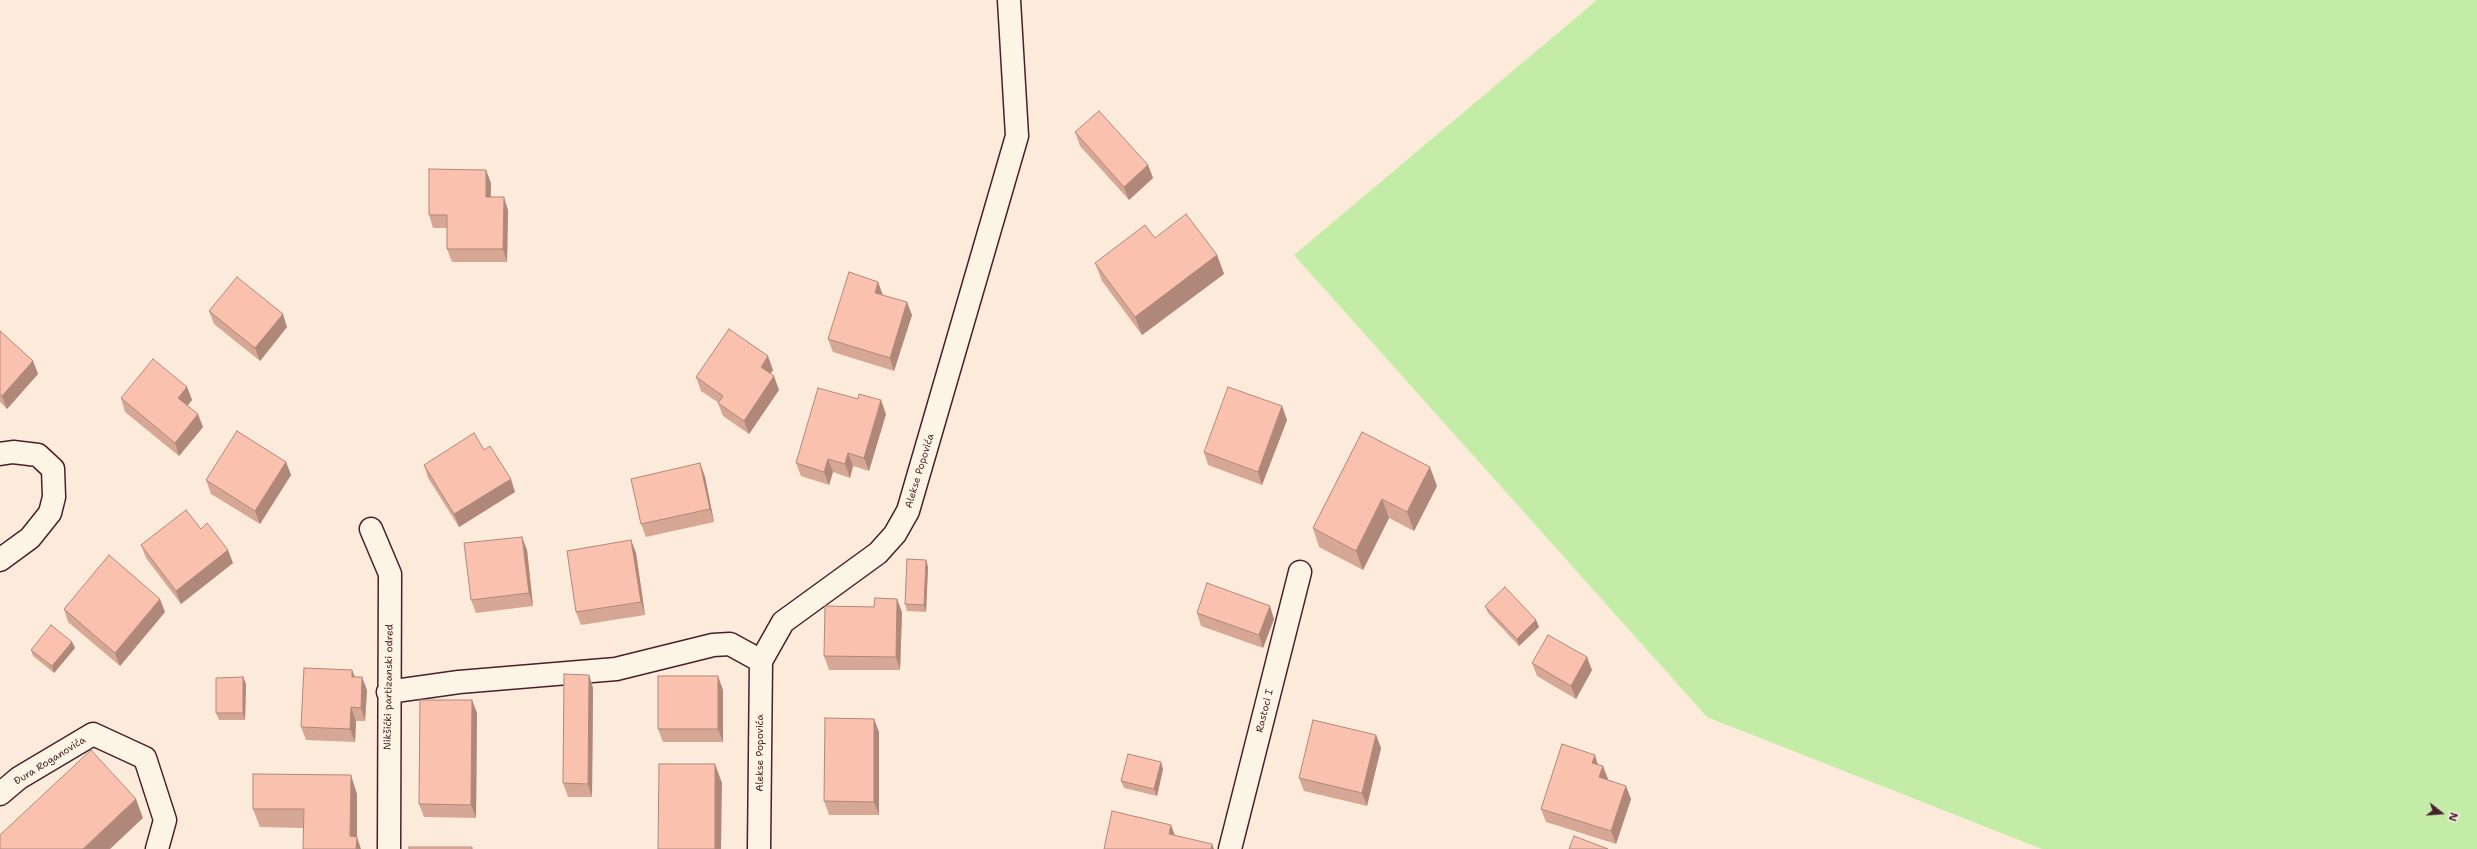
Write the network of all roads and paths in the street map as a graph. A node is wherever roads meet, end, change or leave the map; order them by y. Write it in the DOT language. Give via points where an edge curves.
graph roads {
  1 [pos="1009,0"];
  2 [pos="0,454"];
  3 [pos="371,529"];
  4 [pos="0,560"];
  5 [pos="1300,572"];
  6 [pos="761,661"];
  7 [pos="388,692"];
  8 [pos="0,794"];
  9 [pos="157,849"];
  10 [pos="388,849"];
  11 [pos="759,849"];
  12 [pos="1230,849"];
  1 -- 6 [label="street, Alekse Popovića" via="1017,136 908,511 895,534 878,553 783,622"];
  2 -- 4 [label="street" via="13,452 38,455 53,469 54,497 50,513 30,538"];
  3 -- 7 [label="street, Nikšićki partizanski odred" via="390,574"];
  5 -- 12 [label="street, Rastoci I"];
  6 -- 7 [label="street" via="730,644 713,645 616,669 459,682"];
  6 -- 11 [label="street, Alekse Popovića"];
  7 -- 10 [label="street, Nikšićki partizanski odred"];
  8 -- 9 [label="street, Đura Roganovića" via="20,778 93,734 145,758 165,820"];
}
